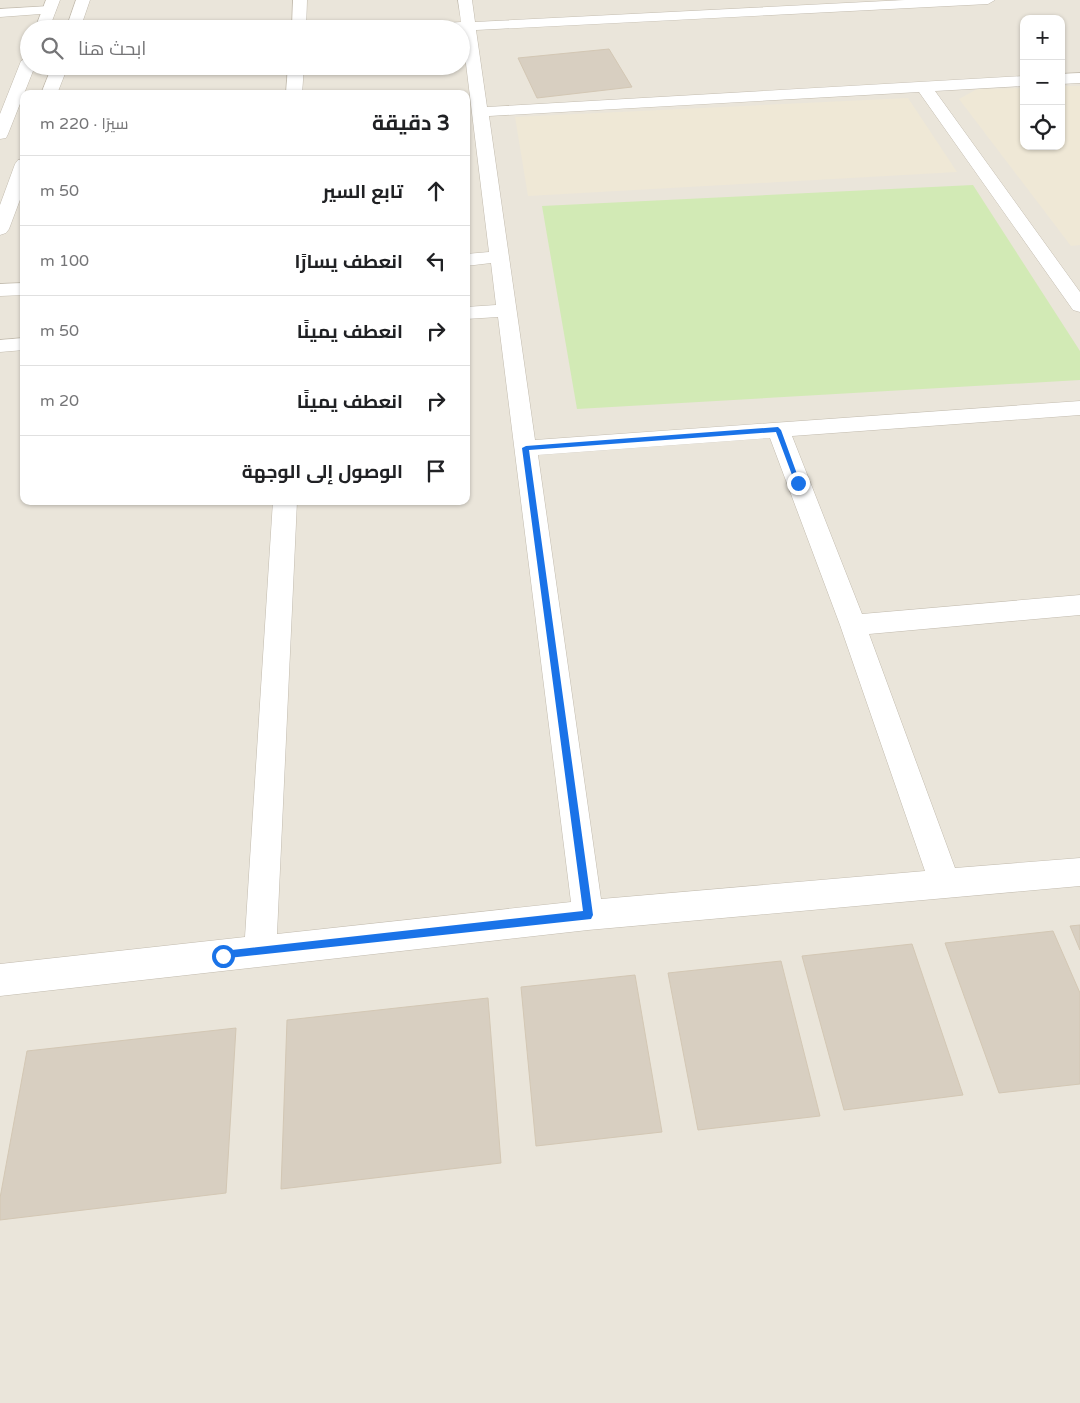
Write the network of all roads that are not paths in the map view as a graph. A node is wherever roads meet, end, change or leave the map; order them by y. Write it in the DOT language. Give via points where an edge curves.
graph roads {
  1 [pos="83,0"];
  2 [pos="300,0"];
  3 [pos="465,0"];
  4 [pos="724,0"];
  5 [pos="988,0"];
  6 [pos="51,5"];
  7 [pos="0,13"];
  8 [pos="627,17"];
  9 [pos="45,20"];
  10 [pos="77,20"];
  11 [pos="299,20"];
  12 [pos="469,20"];
  13 [pos="470,26"];
  14 [pos="24,75"];
  15 [pos="57,75"];
  16 [pos="295,75"];
  17 [pos="1080,78"];
  18 [pos="1065,79"];
  19 [pos="1020,81"];
  20 [pos="924,87"];
  21 [pos="51,90"];
  22 [pos="294,90"];
  23 [pos="480,112"];
  24 [pos="0,134"];
  25 [pos="20,175"];
  26 [pos="0,229"];
  27 [pos="500,258"];
  28 [pos="470,260"];
  29 [pos="20,289"];
  30 [pos="0,290"];
  31 [pos="1080,306"];
  32 [pos="506,310"];
  33 [pos="470,313"];
  34 [pos="20,344"];
  35 [pos="0,346"];
  36 [pos="1080,408"];
  37 [pos="778,430"];
  38 [pos="526,448"];
  39 [pos="284,505"];
  40 [pos="1080,605"];
  41 [pos="853,625"];
  42 [pos="1080,872"];
  43 [pos="945,884"];
  44 [pos="588,915"];
  45 [pos="260,952"];
  46 [pos="0,980"];
  1 -- 10 [label="street"];
  2 -- 11 [label="street"];
  3 -- 12 [label="street"];
  4 -- 8 [label="street" via="654,4 640,7"];
  5 -- 8 [label="street"];
  6 -- 7 [label="street"];
  6 -- 9 [label="street"];
  8 -- 13 [label="street"];
  13 -- 23 [label="street"];
  14 -- 24 [label="street"];
  15 -- 21 [label="street"];
  16 -- 22 [label="street"];
  17 -- 18 [label="street"];
  19 -- 20 [label="street"];
  20 -- 23 [label="street"];
  20 -- 31 [label="street"];
  23 -- 27 [label="street"];
  25 -- 26 [label="street"];
  27 -- 28 [label="street"];
  27 -- 32 [label="street"];
  29 -- 30 [label="street"];
  32 -- 33 [label="street"];
  32 -- 38 [label="street"];
  34 -- 35 [label="street"];
  36 -- 37 [label="street"];
  37 -- 38 [label="street"];
  37 -- 41 [label="street"];
  38 -- 44 [label="street"];
  39 -- 45 [label="street"];
  40 -- 41 [label="street"];
  41 -- 43 [label="street"];
  42 -- 43 [label="street"];
  43 -- 44 [label="street"];
  44 -- 45 [label="street"];
  45 -- 46 [label="street"];
}
